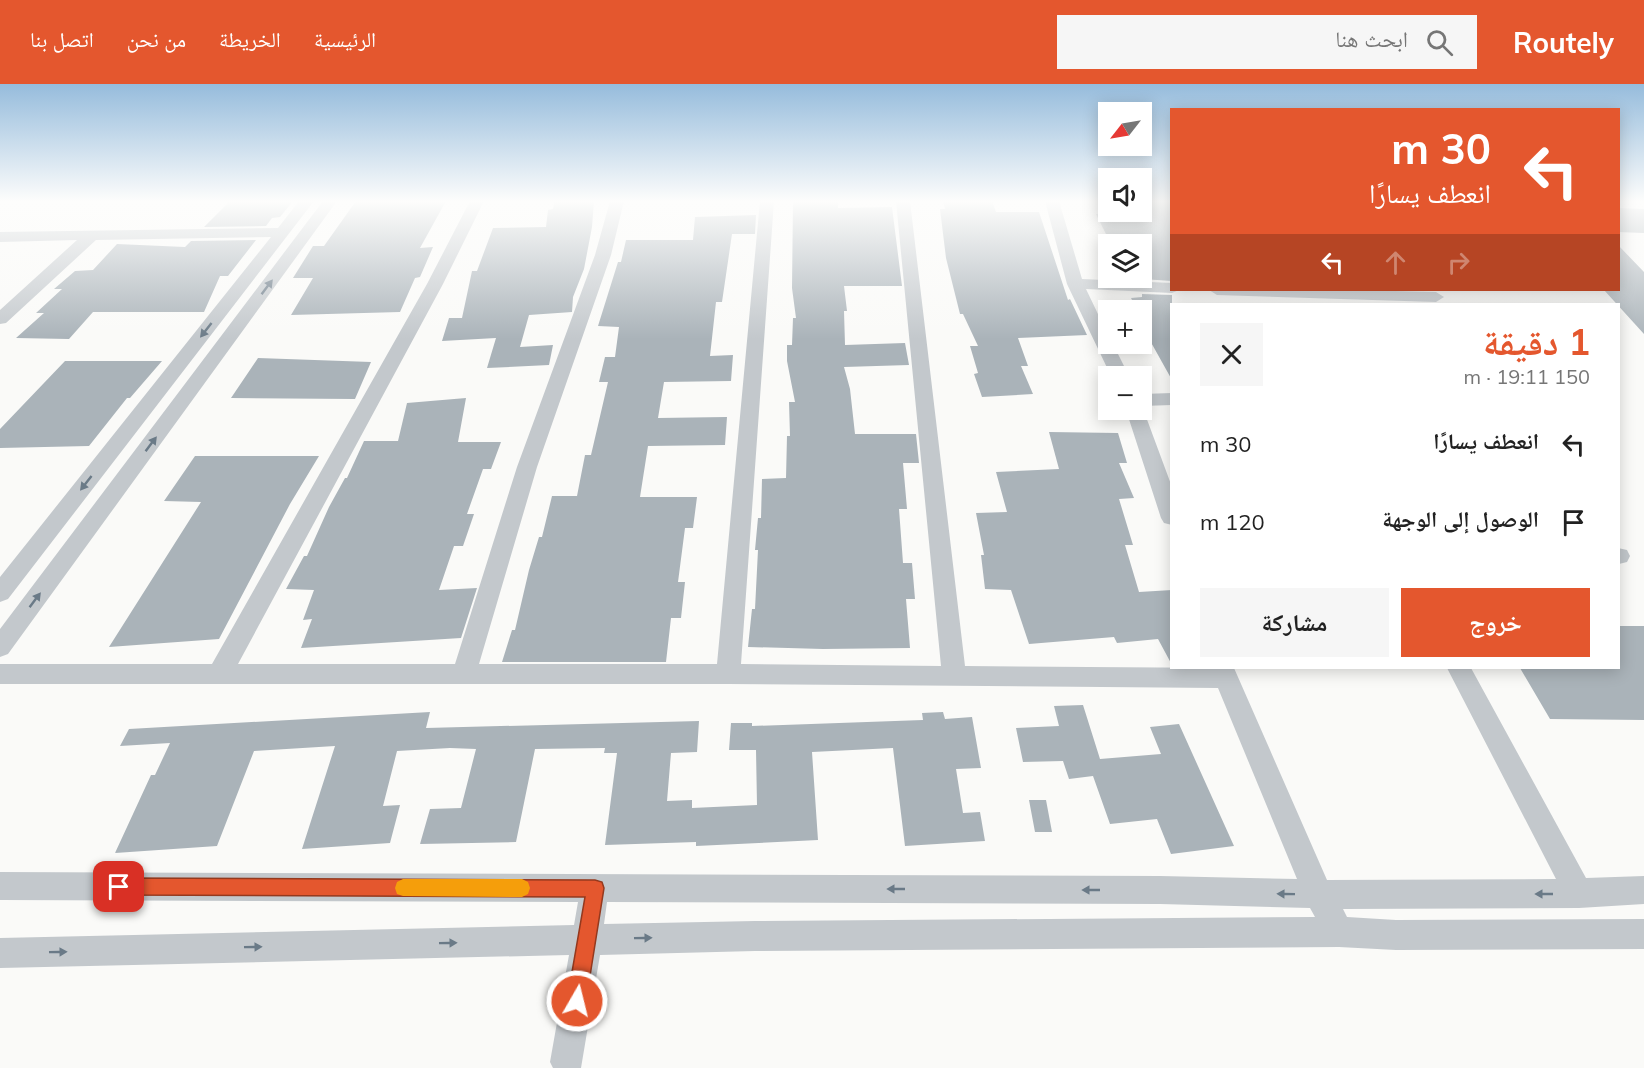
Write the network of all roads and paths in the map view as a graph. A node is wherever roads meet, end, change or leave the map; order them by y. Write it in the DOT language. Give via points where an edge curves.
graph roads {
  1 [pos="78,247"];
  2 [pos="271,247"];
  3 [pos="296,247"];
  4 [pos="454,247"];
  5 [pos="605,247"];
  6 [pos="763,247"];
  7 [pos="908,247"];
  8 [pos="1065,247"];
  9 [pos="1076,284"];
  10 [pos="1170,288"];
  11 [pos="1281,291"];
  12 [pos="1436,297"];
  13 [pos="0,319"];
  14 [pos="1115,366"];
  15 [pos="1170,399"];
  16 [pos="1152,400"];
  17 [pos="1138,420"];
  18 [pos="1170,512"];
  19 [pos="0,593"];
  20 [pos="0,647"];
  21 [pos="1460,669"];
  22 [pos="220,673"];
  23 [pos="1224,673"];
  24 [pos="0,674"];
  25 [pos="465,674"];
  26 [pos="728,674"];
  27 [pos="954,676"];
  28 [pos="0,886"];
  29 [pos="595,888"];
  30 [pos="1644,890"];
  31 [pos="1318,894"];
  32 [pos="1580,894"];
  33 [pos="1339,932"];
  34 [pos="1644,934"];
  35 [pos="586,940"];
  36 [pos="0,953"];
  37 [pos="567,1062"];
  1 -- 13 [label="street"];
  2 -- 19 [label="street, one-way"];
  20 -- 3 [label="street, one-way"];
  4 -- 22 [label="street"];
  5 -- 25 [label="street" via="527,467"];
  6 -- 26 [label="street"];
  7 -- 27 [label="street"];
  8 -- 9 [label="street"];
  9 -- 10 [label="street"];
  9 -- 14 [label="street"];
  11 -- 12 [label="street"];
  15 -- 16 [label="street"];
  17 -- 18 [label="street"];
  21 -- 32 [label="street"];
  22 -- 24 [label="street"];
  22 -- 25 [label="street"];
  23 -- 27 [label="street"];
  23 -- 31 [label="street"];
  25 -- 26 [label="street"];
  26 -- 27 [label="street"];
  28 -- 29 [label="street"];
  31 -- 29 [label="street, one-way"];
  29 -- 35 [label="street"];
  30 -- 32 [label="street"];
  32 -- 31 [label="street, one-way"];
  31 -- 33 [label="street"];
  33 -- 34 [label="street"];
  35 -- 33 [label="street, one-way"];
  36 -- 35 [label="street, one-way"];
  35 -- 37 [label="street"];
}
